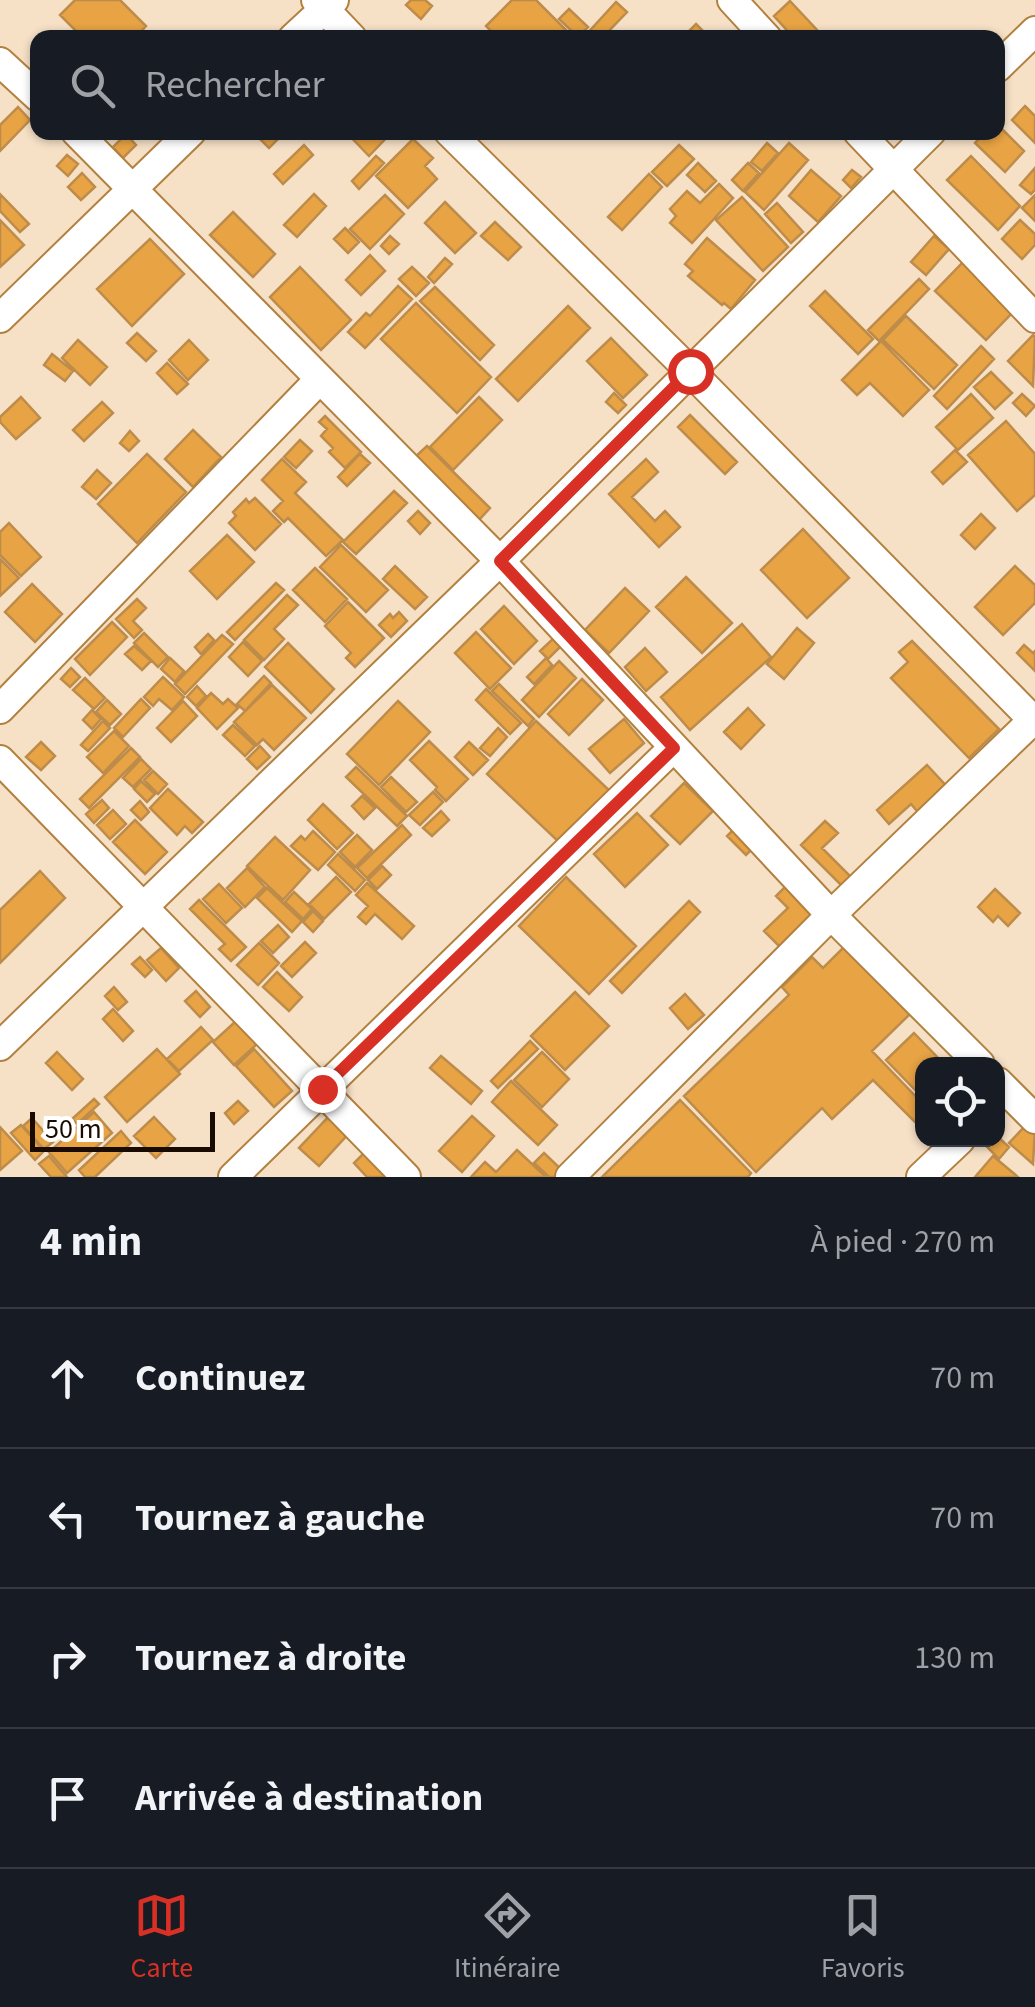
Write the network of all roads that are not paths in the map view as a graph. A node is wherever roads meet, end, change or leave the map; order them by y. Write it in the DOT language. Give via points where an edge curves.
graph roads {
  1 [pos="732,0"];
  2 [pos="325,3"];
  3 [pos="301,30"];
  4 [pos="346,30"];
  5 [pos="760,30"];
  6 [pos="1035,31"];
  7 [pos="1005,60"];
  8 [pos="0,62"];
  9 [pos="30,90"];
  10 [pos="84,140"];
  11 [pos="183,140"];
  12 [pos="457,140"];
  13 [pos="866,140"];
  14 [pos="922,140"];
  15 [pos="893,169"];
  16 [pos="132,188"];
  17 [pos="0,318"];
  18 [pos="1035,318"];
  19 [pos="690,371"];
  20 [pos="319,380"];
  21 [pos="500,561"];
  22 [pos="0,709"];
  23 [pos="1034,720"];
  24 [pos="674,748"];
  25 [pos="0,760"];
  26 [pos="143,907"];
  27 [pos="830,915"];
  28 [pos="0,1046"];
  29 [pos="973,1057"];
  30 [pos="322,1089"];
  31 [pos="1005,1096"];
  32 [pos="1035,1119"];
  33 [pos="952,1147"];
  34 [pos="233,1177"];
  35 [pos="406,1177"];
  36 [pos="570,1177"];
  37 [pos="920,1177"];
  1 -- 5 [label="street"];
  2 -- 3 [label="street"];
  2 -- 4 [label="street"];
  6 -- 7 [label="street"];
  8 -- 9 [label="street"];
  10 -- 16 [label="street"];
  11 -- 16 [label="street"];
  12 -- 19 [label="street"];
  13 -- 15 [label="street"];
  14 -- 15 [label="street"];
  15 -- 18 [label="street"];
  15 -- 19 [label="street"];
  16 -- 17 [label="street"];
  16 -- 20 [label="street"];
  19 -- 21 [label="street"];
  19 -- 23 [label="street"];
  20 -- 21 [label="street"];
  20 -- 22 [label="street"];
  21 -- 24 [label="street"];
  21 -- 26 [label="street"];
  23 -- 27 [label="street"];
  24 -- 27 [label="street"];
  24 -- 30 [label="street"];
  25 -- 26 [label="street"];
  26 -- 28 [label="street"];
  26 -- 30 [label="street"];
  27 -- 29 [label="street"];
  27 -- 36 [label="street"];
  30 -- 34 [label="street"];
  30 -- 35 [label="street"];
  31 -- 32 [label="street"];
  33 -- 37 [label="street"];
}
